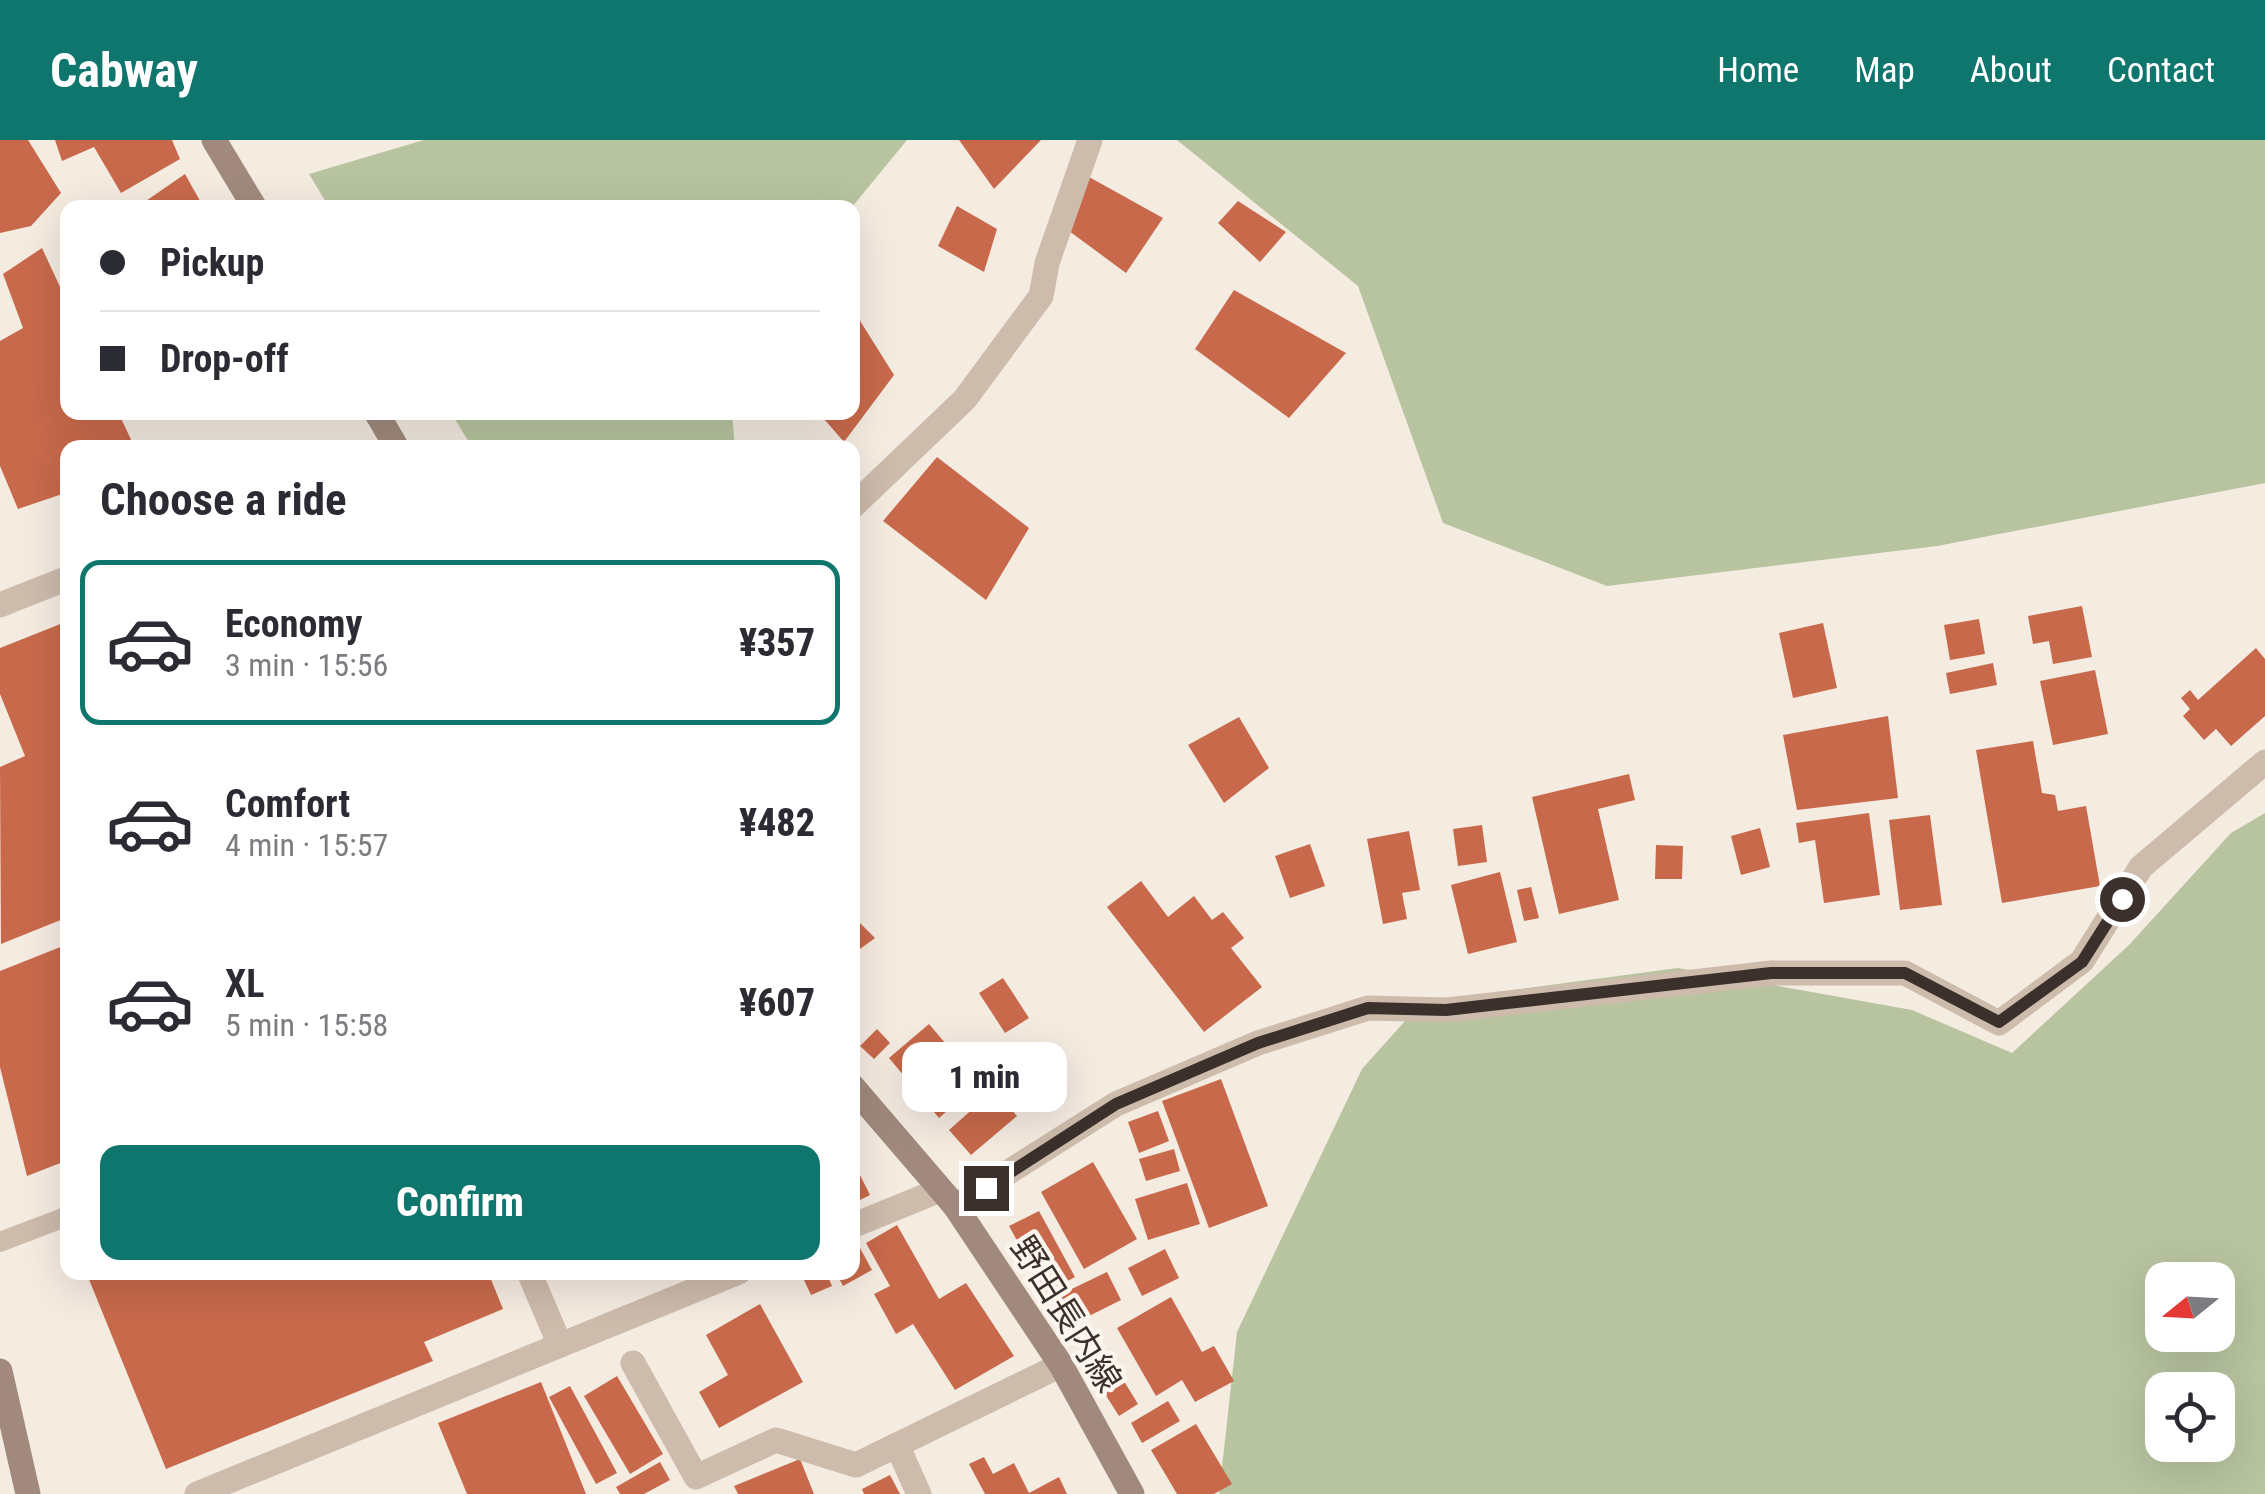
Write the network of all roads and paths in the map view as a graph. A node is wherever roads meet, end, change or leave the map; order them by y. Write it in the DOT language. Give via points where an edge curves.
graph roads {
  1 [pos="214,140"];
  2 [pos="1090,140"];
  3 [pos="249,200"];
  4 [pos="860,499"];
  5 [pos="60,581"];
  6 [pos="0,606"];
  7 [pos="2265,762"];
  8 [pos="860,1095"];
  9 [pos="948,1198"];
  10 [pos="60,1219"];
  11 [pos="860,1224"];
  12 [pos="0,1242"];
  13 [pos="532,1280"];
  14 [pos="718,1280"];
  15 [pos="560,1345"];
  16 [pos="634,1363"];
  17 [pos="1061,1365"];
  18 [pos="0,1372"];
  19 [pos="898,1445"];
  20 [pos="28,1494"];
  21 [pos="197,1494"];
  22 [pos="919,1494"];
  23 [pos="1132,1494"];
  1 -- 3 [label="main road"];
  2 -- 4 [label="street" via="1041,296 965,399"];
  5 -- 6 [label="street"];
  7 -- 9 [label="street" via="2141,867 2082,962 1999,1022 1905,973 1771,973 1446,1010 1368,1008 1258,1043 1116,1104"];
  8 -- 9 [label="main road, 野田長内線"];
  9 -- 11 [label="street"];
  9 -- 17 [label="main road, 野田長内線"];
  10 -- 12 [label="lane"];
  13 -- 15 [label="street"];
  14 -- 15 [label="street"];
  15 -- 21 [label="street"];
  16 -- 19 [label="street" via="696,1477 776,1440 856,1465"];
  17 -- 19 [label="street"];
  17 -- 23 [label="main road, 野田長内線"];
  18 -- 20 [label="main road"];
  19 -- 22 [label="street"];
}
